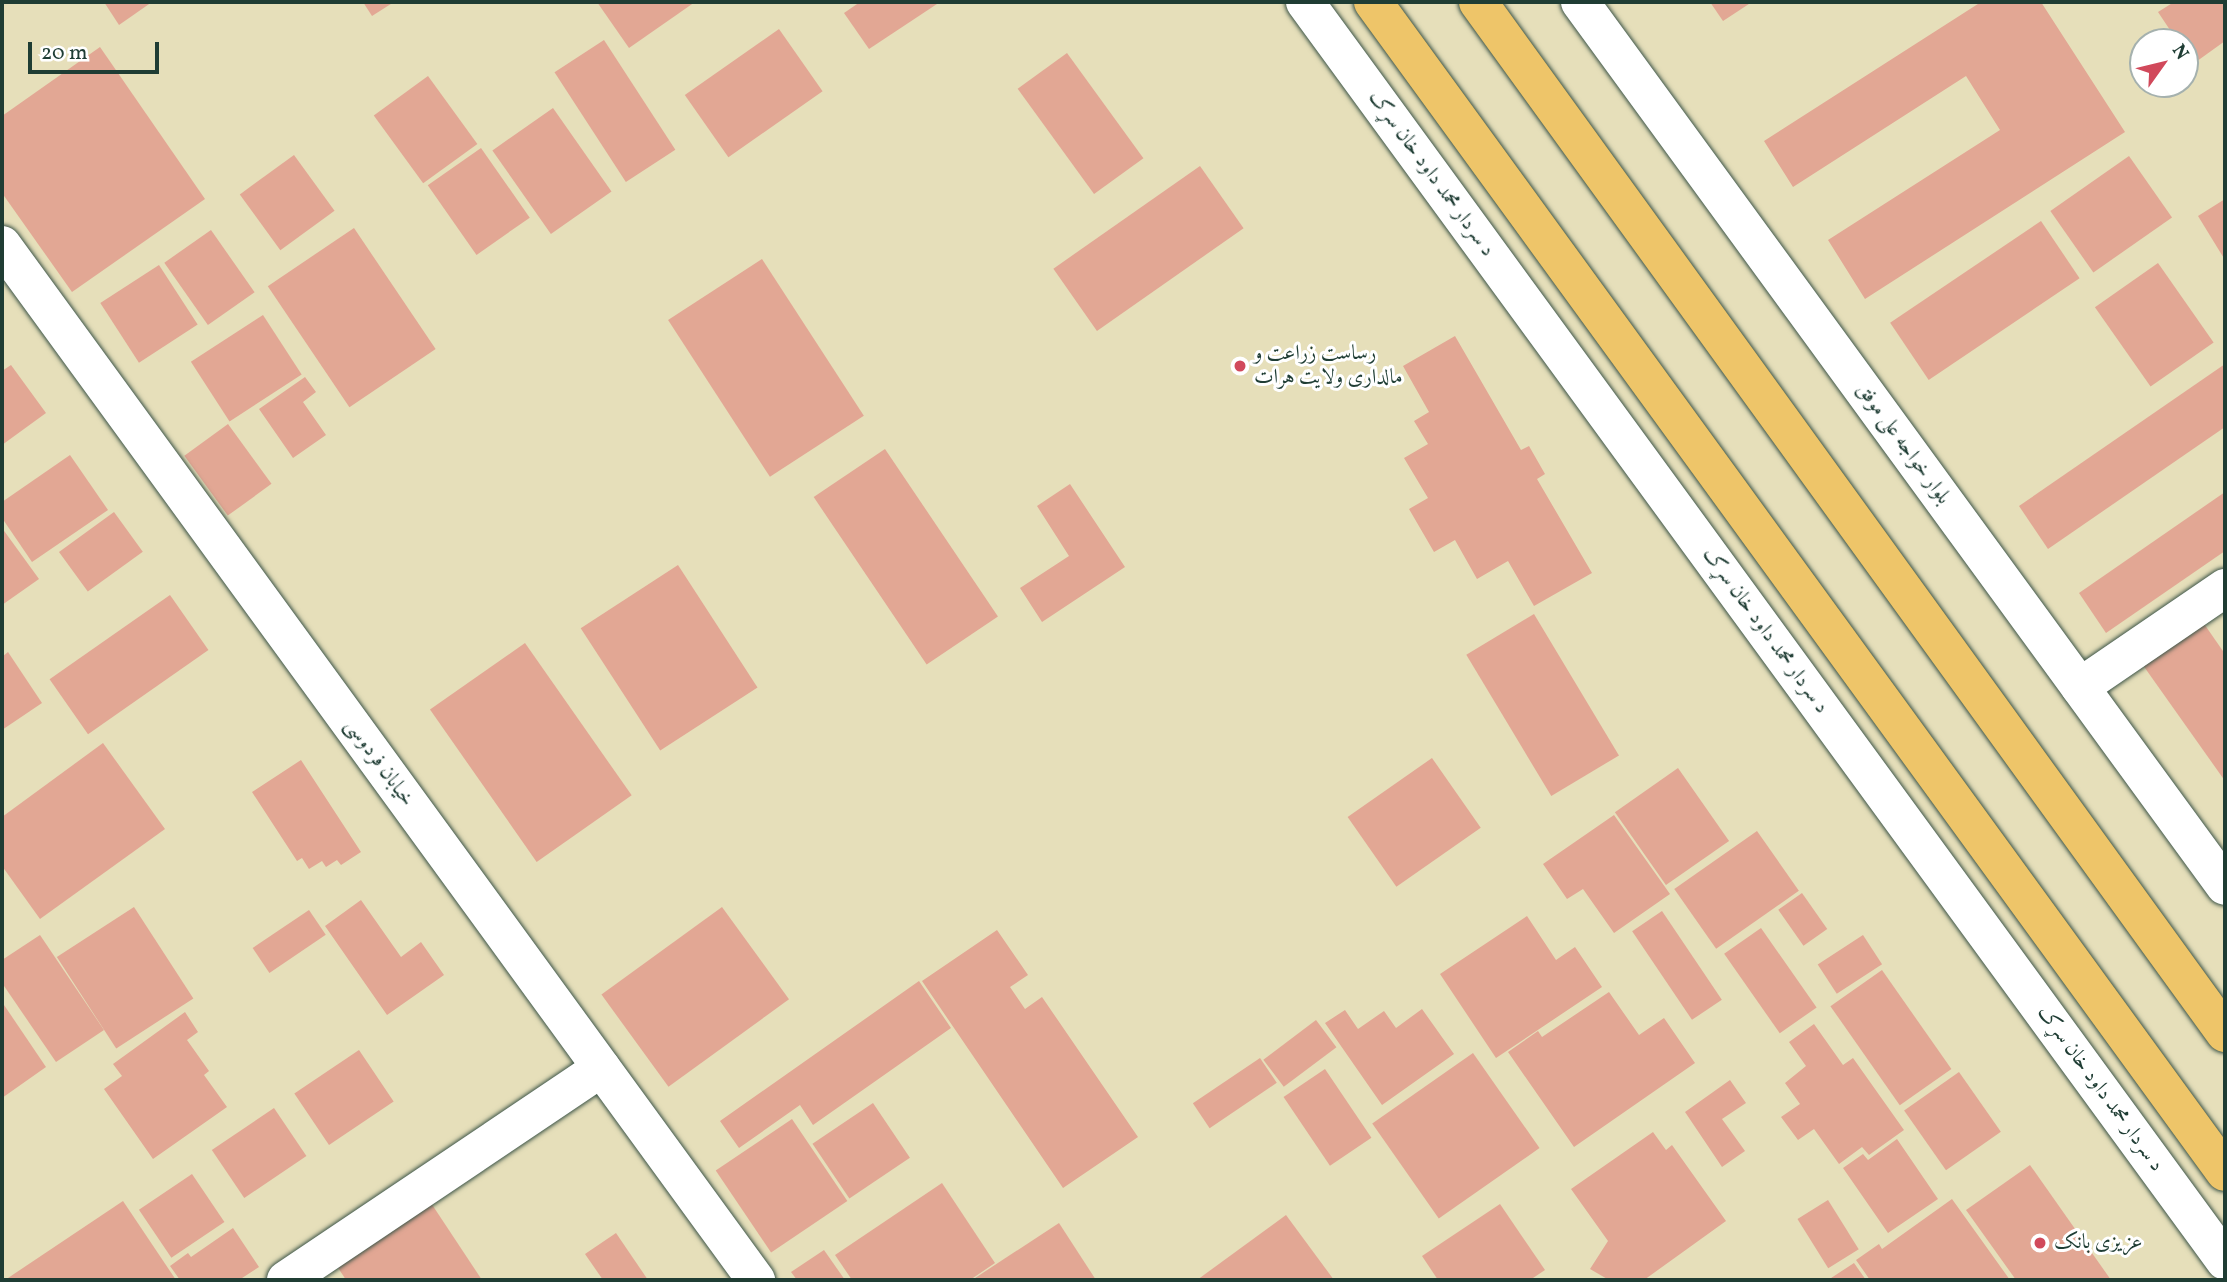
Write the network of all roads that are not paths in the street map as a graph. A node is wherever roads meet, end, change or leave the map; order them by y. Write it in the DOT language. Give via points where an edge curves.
graph roads {
  1 [pos="1305,2"];
  2 [pos="1373,2"];
  3 [pos="1478,2"];
  4 [pos="1580,2"];
  5 [pos="2,245"];
  6 [pos="2225,588"];
  7 [pos="2080,687"];
  8 [pos="2225,886"];
  9 [pos="2225,1033"];
  10 [pos="601,1068"];
  11 [pos="2225,1172"];
  12 [pos="2225,1261"];
  13 [pos="286,1280"];
  14 [pos="756,1280"];
  1 -- 12 [label="street, د سردار محمد داود خان سړک"];
  2 -- 11 [label="highway"];
  3 -- 9 [label="highway"];
  4 -- 7 [label="street, بلوار خواجه علی موفق"];
  5 -- 10 [label="street, خیابان فردوسی"];
  6 -- 7 [label="street"];
  7 -- 8 [label="street, بلوار خواجه علی موفق"];
  10 -- 13 [label="street"];
  10 -- 14 [label="street, خیابان فردوسی"];
}
